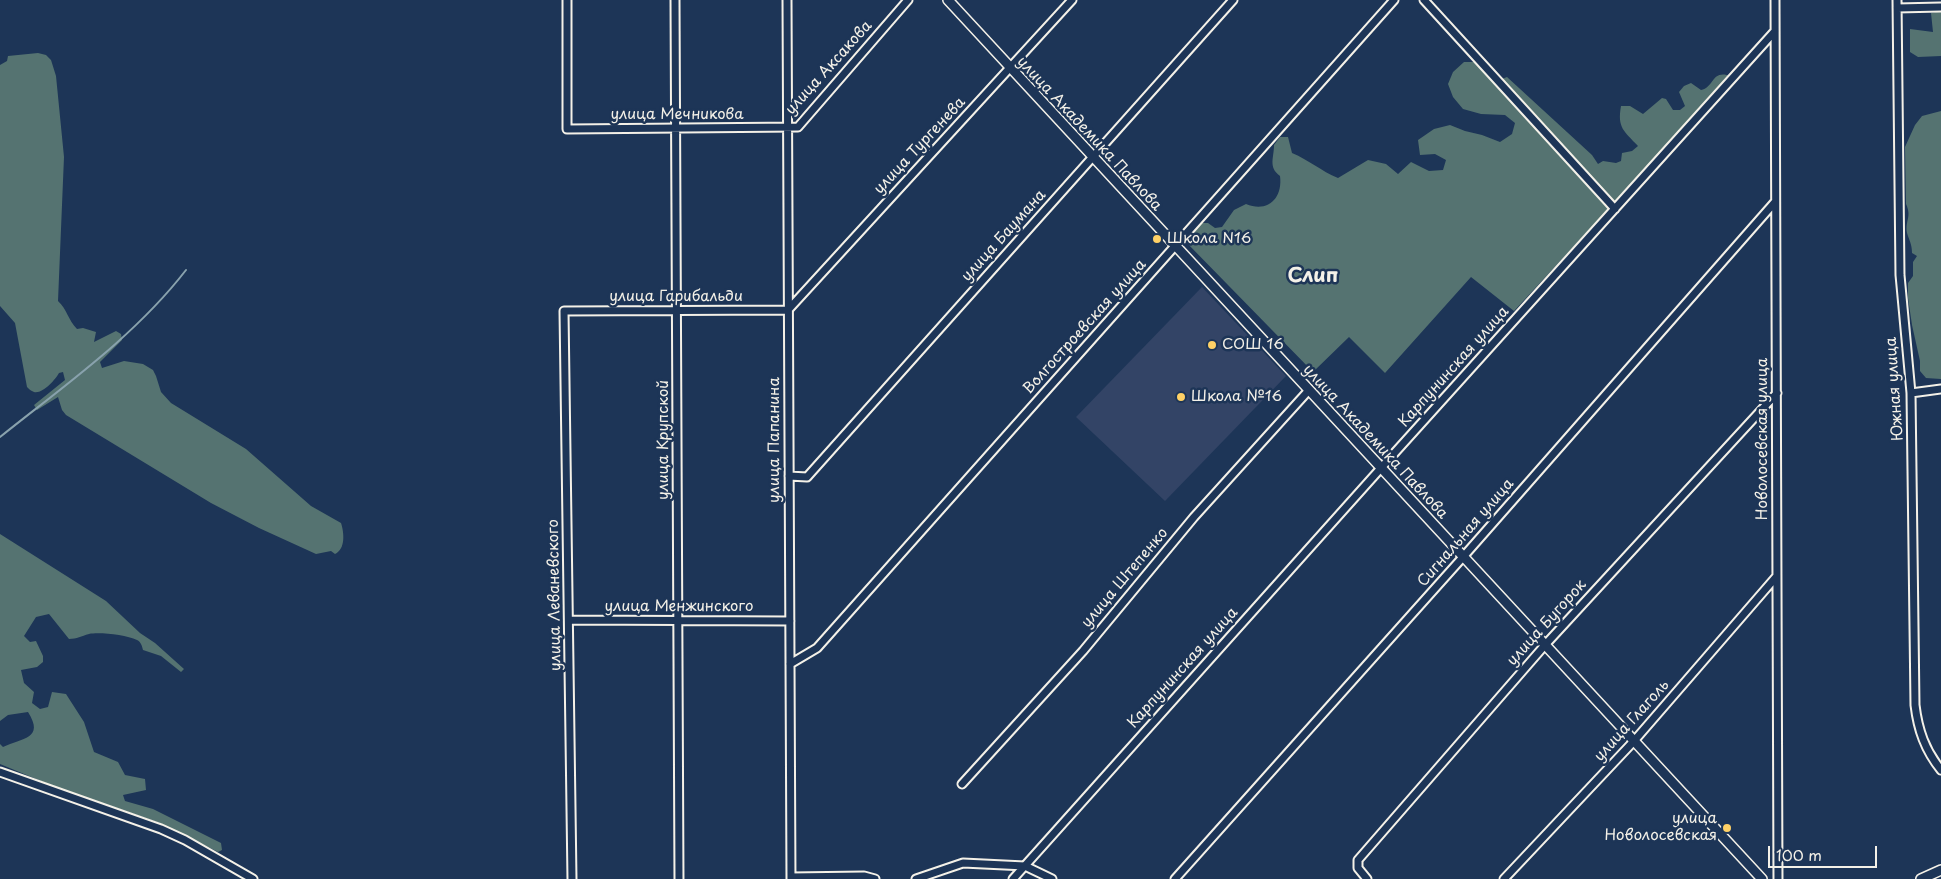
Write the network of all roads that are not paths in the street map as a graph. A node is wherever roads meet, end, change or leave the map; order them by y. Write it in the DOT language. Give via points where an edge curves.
graph roads {
  1 [pos="567,0"];
  2 [pos="675,0"];
  3 [pos="787,0"];
  4 [pos="908,0"];
  5 [pos="948,0"];
  6 [pos="1072,0"];
  7 [pos="1233,0"];
  8 [pos="1394,0"];
  9 [pos="1424,0"];
  10 [pos="1775,0"];
  11 [pos="1897,4"];
  12 [pos="1941,7"];
  13 [pos="1775,30"];
  14 [pos="1010,68"];
  15 [pos="788,128"];
  16 [pos="677,129"];
  17 [pos="1093,158"];
  18 [pos="1775,202"];
  19 [pos="1615,209"];
  20 [pos="1175,246"];
  21 [pos="788,310"];
  22 [pos="677,311"];
  23 [pos="564,312"];
  24 [pos="1941,389"];
  25 [pos="1309,390"];
  26 [pos="1911,392"];
  27 [pos="1777,393"];
  28 [pos="1381,468"];
  29 [pos="789,476"];
  30 [pos="1464,557"];
  31 [pos="1776,577"];
  32 [pos="569,620"];
  33 [pos="678,621"];
  34 [pos="790,621"];
  35 [pos="1545,645"];
  36 [pos="790,664"];
  37 [pos="1634,741"];
  38 [pos="1941,770"];
  39 [pos="0,772"];
  40 [pos="962,784"];
  41 [pos="1025,866"];
  42 [pos="1941,870"];
  43 [pos="791,878"];
  44 [pos="253,879"];
  45 [pos="572,879"];
  46 [pos="679,879"];
  47 [pos="875,879"];
  48 [pos="916,879"];
  49 [pos="1014,879"];
  50 [pos="1052,879"];
  51 [pos="1175,879"];
  52 [pos="1367,879"];
  53 [pos="1504,879"];
  54 [pos="1762,879"];
  55 [pos="1778,879"];
  56 [pos="1921,879"];
  1 -- 16 [label="street, улица Мечникова" via="568,130"];
  2 -- 16 [label="street, улица Крупской"];
  3 -- 15 [label="street, улица Папанина"];
  4 -- 15 [label="street, улица Аксакова" via="798,127"];
  5 -- 14 [label="street, улица Академика Павлова"];
  6 -- 14 [label="street, улица Тургенева"];
  7 -- 17 [label="street, улица Баумана"];
  8 -- 20 [label="street, Волгостроевская улица"];
  9 -- 19 [label="street"];
  10 -- 13 [label="street, Новолосевская улица"];
  11 -- 12 [label="street"];
  11 -- 26 [label="street, Южная улица" via="1900,276"];
  13 -- 18 [label="street, Новолосевская улица"];
  13 -- 19 [label="street, Карпунинская улица"];
  14 -- 17 [label="street, улица Академика Павлова"];
  14 -- 21 [label="street, улица Тургенева"];
  15 -- 16 [label="street, улица Мечникова"];
  15 -- 21 [label="street, улица Папанина"];
  16 -- 22 [label="street, улица Крупской"];
  17 -- 20 [label="street, улица Академика Павлова"];
  17 -- 29 [label="street, улица Баумана" via="808,477"];
  18 -- 27 [label="street, Новолосевская улица"];
  18 -- 30 [label="street, Сигнальная улица"];
  19 -- 28 [label="street, Карпунинская улица"];
  20 -- 25 [label="street, улица Академика Павлова"];
  20 -- 36 [label="street, Волгостроевская улица" via="817,648"];
  21 -- 22 [label="street, улица Гарибальди"];
  21 -- 29 [label="street, улица Папанина"];
  22 -- 23 [label="street, улица Гарибальди"];
  22 -- 33 [label="street, улица Крупской"];
  23 -- 32 [label="street, улица Леваневского"];
  24 -- 26 [label="street"];
  25 -- 28 [label="street, улица Академика Павлова"];
  25 -- 40 [label="street, улица Штепенко" via="1194,517 1083,651"];
  26 -- 38 [label="street, Южная улица" via="1915,704 1921,737"];
  27 -- 31 [label="street, Новолосевская улица"];
  27 -- 35 [label="street, улица Бугорок"];
  28 -- 30 [label="street, улица Академика Павлова"];
  28 -- 41 [label="street, Карпунинская улица"];
  29 -- 34 [label="street, улица Папанина"];
  30 -- 35 [label="street, улица Академика Павлова"];
  30 -- 51 [label="street, Сигнальная улица"];
  31 -- 37 [label="street, улица Глаголь"];
  31 -- 55 [label="street, Новолосевская улица"];
  32 -- 33 [label="street, улица Менжинского"];
  32 -- 45 [label="street, улица Леваневского"];
  33 -- 34 [label="street, улица Менжинского"];
  33 -- 46 [label="street, улица Крупской"];
  34 -- 36 [label="street, улица Папанина"];
  35 -- 37 [label="street, улица Академика Павлова"];
  35 -- 52 [label="street, улица Бугорок" via="1358,860 1358,868"];
  36 -- 43 [label="street, улица Папанина"];
  37 -- 53 [label="street, улица Глаголь"];
  37 -- 54 [label="street, улица Академика Павлова"];
  39 -- 44 [label="street" via="161,829"];
  41 -- 48 [label="street" via="963,863"];
  41 -- 49 [label="street, Карпунинская улица"];
  41 -- 50 [label="street"];
  42 -- 56 [label="street"];
  43 -- 47 [label="street" via="864,876"];
}
